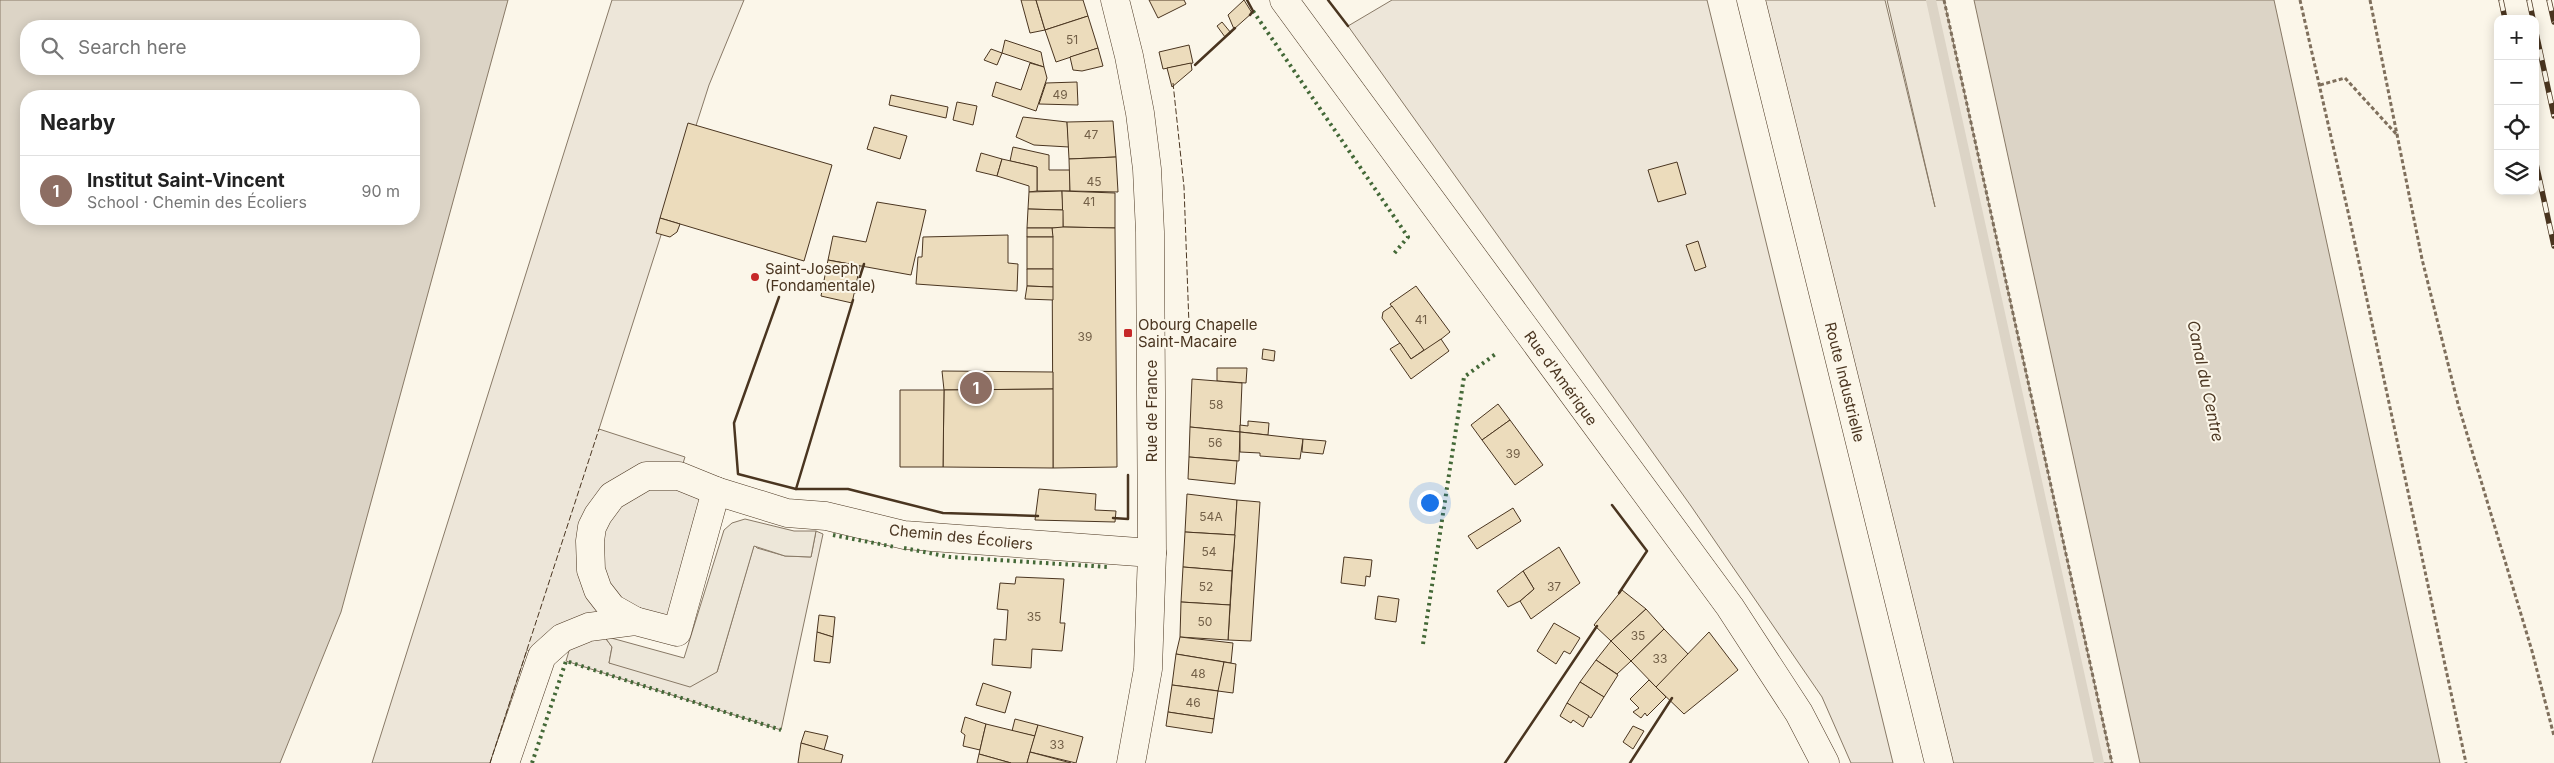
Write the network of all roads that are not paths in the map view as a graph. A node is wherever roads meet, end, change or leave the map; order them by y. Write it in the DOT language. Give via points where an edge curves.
graph roads {
  1 [pos="1115,0"];
  2 [pos="1284,0"];
  3 [pos="1751,0"];
  4 [pos="716,491"];
  5 [pos="1152,553"];
  6 [pos="635,621"];
  7 [pos="505,763"];
  8 [pos="1131,763"];
  9 [pos="1825,763"];
  10 [pos="1939,763"];
  1 -- 5 [label="street, Rue de France" via="1129,56 1147,169"];
  2 -- 9 [label="street, Rue d'Amérique" via="1730,607 1798,713"];
  3 -- 10 [label="street, Route Industrielle"];
  4 -- 5 [label="street, Chemin des Écoliers" via="787,513 826,516 904,535"];
  4 -- 6 [label="street, Chemin des Écoliers" via="677,632"];
  4 -- 6 [label="street, Chemin des Écoliers" via="679,476 646,476 612,496 598,515 590,541 593,576 598,590 612,608"];
  5 -- 8 [label="street, Rue de France" via="1148,669"];
  6 -- 7 [label="street, Chemin des Écoliers" via="589,627 562,638 542,656"];
}
